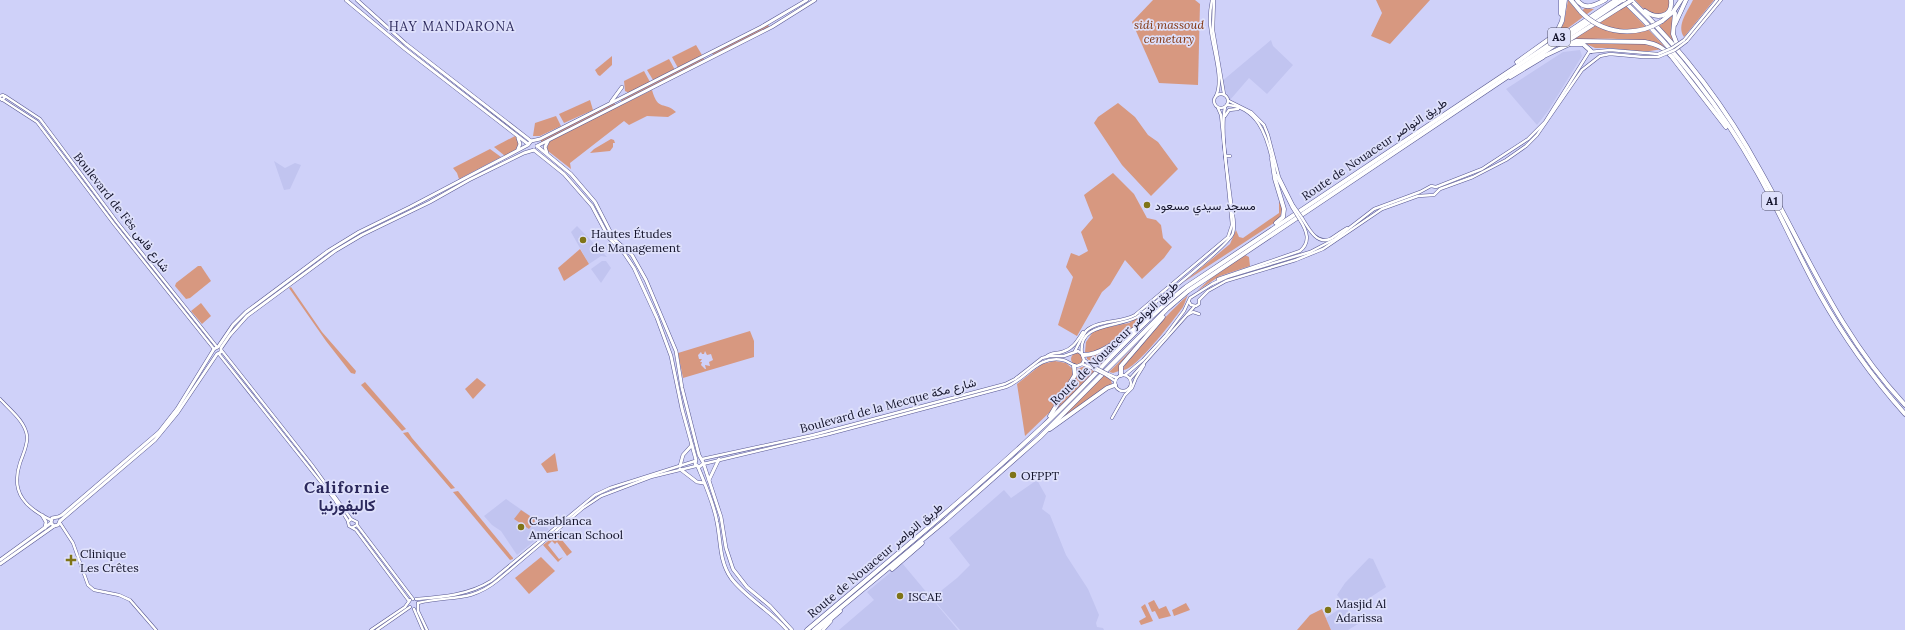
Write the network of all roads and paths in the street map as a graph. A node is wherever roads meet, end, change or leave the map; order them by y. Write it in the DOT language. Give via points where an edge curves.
graph roads {
  1 [pos="346,0"];
  2 [pos="357,0"];
  3 [pos="807,0"];
  4 [pos="815,0"];
  5 [pos="1213,0"];
  6 [pos="1561,0"];
  7 [pos="1565,0"];
  8 [pos="1571,0"];
  9 [pos="1577,0"];
  10 [pos="1605,0"];
  11 [pos="1623,0"];
  12 [pos="1631,0"];
  13 [pos="1681,0"];
  14 [pos="1686,0"];
  15 [pos="1717,0"];
  16 [pos="1721,0"];
  17 [pos="1673,2"];
  18 [pos="1616,3"];
  19 [pos="1637,7"];
  20 [pos="1675,13"];
  21 [pos="1548,40"];
  22 [pos="1686,40"];
  23 [pos="1563,46"];
  24 [pos="1592,52"];
  25 [pos="1683,53"];
  26 [pos="1658,55"];
  27 [pos="1586,56"];
  28 [pos="1542,57"];
  29 [pos="1597,58"];
  30 [pos="1592,62"];
  31 [pos="1506,72"];
  32 [pos="1501,78"];
  33 [pos="629,94"];
  34 [pos="1224,94"];
  35 [pos="2,96"];
  36 [pos="1216,96"];
  37 [pos="1229,101"];
  38 [pos="610,104"];
  39 [pos="1226,106"];
  40 [pos="1218,108"];
  41 [pos="1242,109"];
  42 [pos="1224,120"];
  43 [pos="518,136"];
  44 [pos="1736,137"];
  45 [pos="549,140"];
  46 [pos="530,143"];
  47 [pos="537,146"];
  48 [pos="517,150"];
  49 [pos="532,150"];
  50 [pos="549,156"];
  51 [pos="1226,156"];
  52 [pos="1230,156"];
  53 [pos="1272,159"];
  54 [pos="1760,168"];
  55 [pos="1436,187"];
  56 [pos="1428,188"];
  57 [pos="1437,191"];
  58 [pos="1429,194"];
  59 [pos="1292,206"];
  60 [pos="1301,219"];
  61 [pos="1349,228"];
  62 [pos="1264,234"];
  63 [pos="1212,284"];
  64 [pos="1195,296"];
  65 [pos="1199,300"];
  66 [pos="1189,301"];
  67 [pos="1194,307"];
  68 [pos="1167,309"];
  69 [pos="1199,314"];
  70 [pos="1184,318"];
  71 [pos="1150,319"];
  72 [pos="1090,328"];
  73 [pos="218,349"];
  74 [pos="1075,351"];
  75 [pos="218,354"];
  76 [pos="1071,354"];
  77 [pos="1083,356"];
  78 [pos="1046,357"];
  79 [pos="1072,364"];
  80 [pos="1082,364"];
  81 [pos="1144,364"];
  82 [pos="1093,367"];
  83 [pos="1123,375"];
  84 [pos="1130,379"];
  85 [pos="1116,381"];
  86 [pos="0,399"];
  87 [pos="1905,405"];
  88 [pos="1905,414"];
  89 [pos="1112,418"];
  90 [pos="1044,425"];
  91 [pos="1040,437"];
  92 [pos="692,445"];
  93 [pos="701,459"];
  94 [pos="719,459"];
  95 [pos="695,461"];
  96 [pos="703,464"];
  97 [pos="697,466"];
  98 [pos="680,467"];
  99 [pos="709,480"];
  100 [pos="704,483"];
  101 [pos="42,515"];
  102 [pos="351,519"];
  103 [pos="348,521"];
  104 [pos="56,522"];
  105 [pos="357,525"];
  106 [pos="354,527"];
  107 [pos="936,528"];
  108 [pos="45,529"];
  109 [pos="0,560"];
  110 [pos="0,564"];
  111 [pos="411,602"];
  112 [pos="418,603"];
  113 [pos="417,607"];
  114 [pos="414,609"];
  115 [pos="833,618"];
  116 [pos="156,630"];
  117 [pos="371,630"];
  118 [pos="377,630"];
  119 [pos="423,630"];
  120 [pos="427,630"];
  121 [pos="787,630"];
  122 [pos="792,630"];
  123 [pos="807,630"];
  124 [pos="814,630"];
  125 [pos="818,630"];
  126 [pos="823,630"];
  1 -- 43 [label="main road"];
  2 -- 46 [label="main road" via="406,44"];
  3 -- 33 [label="main road" via="767,24"];
  4 -- 45 [label="main road" via="772,27"];
  5 -- 34 [label="main road" via="1213,30"];
  5 -- 36 [label="main road" via="1210,26 1218,76 1219,89"];
  6 -- 21 [label="highway" via="1560,23"];
  7 -- 21 [label="highway" via="1561,24"];
  8 -- 13 [label="highway, bridge" via="1599,26 1618,32 1641,30 1662,21"];
  9 -- 10 [label="highway" via="1589,7"];
  11 -- 18 [label="highway, A3"];
  11 -- 44 [label="highway, A1" via="1680,60"];
  12 -- 18 [label="highway, bridge"];
  12 -- 19 [label="highway, A1"];
  14 -- 25 [label="highway" via="1675,29 1676,39"];
  15 -- 22 [label="main road"];
  16 -- 22 [label="main road"];
  17 -- 19 [label="highway" via="1670,10 1661,16 1652,16"];
  18 -- 28 [label="highway"];
  18 -- 31 [label="highway, A3"];
  18 -- 32 [label="highway, A3"];
  19 -- 54 [label="highway, A1" via="1699,77 1732,122"];
  20 -- 25 [label="highway" via="1674,37"];
  21 -- 31 [label="highway"];
  22 -- 26 [label="main road, bridge" via="1671,52"];
  23 -- 24 [label="highway" via="1580,44 1587,46"];
  23 -- 28 [label="highway"];
  23 -- 44 [label="highway" via="1580,40 1645,42 1660,46 1672,57 1731,135"];
  24 -- 26 [label="main road" via="1613,50"];
  24 -- 27 [label="main road"];
  24 -- 29 [label="main road"];
  25 -- 54 [label="highway" via="1726,111 1754,154"];
  26 -- 29 [label="main road" via="1644,57 1610,54"];
  27 -- 30 [label="main road" via="1587,60"];
  27 -- 55 [label="main road" via="1545,122 1528,140 1482,169"];
  28 -- 32 [label="highway" via="1520,72"];
  29 -- 30 [label="main road"];
  30 -- 57 [label="main road" via="1582,70 1544,128 1531,142 1490,169"];
  31 -- 32 [label="highway, A3"];
  32 -- 62 [label="highway, Route de Nouaceur طريق النواصر"];
  32 -- 68 [label="highway, Route de Nouaceur طريق النواصر" via="1200,282"];
  33 -- 38 [label="main road"];
  33 -- 38 [label="main road" via="621,88"];
  34 -- 36 [label="main road"];
  34 -- 37 [label="main road"];
  35 -- 73 [label="main road, Boulevard de Fès شارع فاس" via="40,119 112,216"];
  36 -- 40 [label="main road" via="1214,102"];
  37 -- 39 [label="main road"];
  37 -- 59 [label="main road" via="1251,112 1264,125 1279,177"];
  38 -- 46 [label="main road"];
  39 -- 40 [label="main road"];
  39 -- 41 [label="main road"];
  39 -- 42 [label="main road"];
  40 -- 72 [label="main road" via="1221,115 1232,225 1228,237 1135,315"];
  41 -- 42 [label="main road" via="1229,110"];
  41 -- 53 [label="main road" via="1262,128"];
  42 -- 51 [label="main road"];
  43 -- 46 [label="main road"];
  43 -- 48 [label="main road" via="520,144"];
  44 -- 88 [label="highway, A1" via="1834,318 1870,371"];
  45 -- 47 [label="main road"];
  45 -- 50 [label="main road" via="545,147"];
  46 -- 47 [label="main road"];
  46 -- 48 [label="main road"];
  46 -- 49 [label="main road"];
  47 -- 49 [label="main road"];
  47 -- 50 [label="main road"];
  48 -- 73 [label="main road" via="359,232 328,251 246,312 233,325"];
  49 -- 73 [label="main road" via="343,246 247,316"];
  49 -- 92 [label="main road" via="564,174 592,206 609,238 634,268 671,356"];
  50 -- 93 [label="main road" via="570,174 595,202 614,239 632,255 652,291 676,351 682,388"];
  51 -- 52 [label="main road"];
  51 -- 77 [label="main road" via="1234,224 1230,240 1137,317 1091,331 1084,340"];
  53 -- 59 [label="main road" via="1280,185"];
  53 -- 62 [label="highway" via="1284,213 1281,220"];
  54 -- 87 [label="highway, A1" via="1839,319 1865,358"];
  55 -- 56 [label="main road"];
  55 -- 57 [label="main road"];
  56 -- 58 [label="main road"];
  56 -- 61 [label="main road" via="1378,207"];
  57 -- 58 [label="main road" via="1434,195"];
  58 -- 65 [label="main road" via="1382,209 1323,249 1226,281 1208,291"];
  59 -- 60 [label="main road, bridge"];
  60 -- 61 [label="main road" via="1314,236 1323,240 1330,239"];
  60 -- 63 [label="main road" via="1307,238 1300,251 1227,275"];
  61 -- 63 [label="main road" via="1332,241 1310,252"];
  62 -- 71 [label="highway, Route de Nouaceur طريق النواصر" via="1190,284"];
  63 -- 64 [label="main road"];
  64 -- 65 [label="main road"];
  64 -- 66 [label="main road"];
  65 -- 67 [label="main road" via="1198,305"];
  66 -- 67 [label="main road"];
  66 -- 83 [label="main road" via="1166,335 1143,360"];
  67 -- 70 [label="main road"];
  68 -- 83 [label="highway" via="1122,366"];
  68 -- 91 [label="highway, Route de Nouaceur طريق النواصر"];
  69 -- 70 [label="main road" via="1193,312"];
  70 -- 81 [label="main road"];
  71 -- 77 [label="highway" via="1122,338"];
  71 -- 90 [label="highway, Route de Nouaceur طريق النواصر"];
  72 -- 74 [label="main road"];
  72 -- 78 [label="main road" via="1071,348"];
  73 -- 75 [label="main road"];
  73 -- 75 [label="main road"];
  73 -- 102 [label="main road, Boulevard de Fès شارع فاس" via="312,465"];
  73 -- 104 [label="main road" via="159,432"];
  74 -- 76 [label="main road"];
  74 -- 77 [label="main road"];
  75 -- 103 [label="main road" via="335,500"];
  75 -- 104 [label="main road" via="160,434"];
  76 -- 78 [label="main road, Boulevard de la Mecque شارع مكة" via="1063,357"];
  76 -- 79 [label="main road" via="1069,358"];
  77 -- 80 [label="main road"];
  77 -- 82 [label="main road"];
  78 -- 93 [label="main road, Boulevard de la Mecque شارع مكة" via="1005,384 813,435"];
  79 -- 80 [label="main road"];
  79 -- 90 [label="highway" via="1074,376"];
  79 -- 94 [label="main road, Boulevard de la Mecque شارع مكة" via="1062,360 1045,360 1006,387 829,434"];
  80 -- 82 [label="main road"];
  81 -- 84 [label="main road"];
  81 -- 89 [label="main road"];
  82 -- 85 [label="main road, bridge"];
  83 -- 84 [label="main road"];
  83 -- 85 [label="main road"];
  84 -- 85 [label="main road" via="1130,385 1125,390 1119,390"];
  85 -- 91 [label="highway"];
  86 -- 101 [label="main road" via="20,422 27,437 17,474 20,495 27,506"];
  90 -- 123 [label="highway, Route de Nouaceur طريق النواصر" via="976,487"];
  91 -- 107 [label="highway, Route de Nouaceur طريق النواصر"];
  92 -- 95 [label="main road"];
  92 -- 98 [label="main road" via="683,455"];
  93 -- 95 [label="main road"];
  93 -- 96 [label="main road"];
  94 -- 96 [label="main road, Boulevard de la Mecque شارع مكة"];
  94 -- 99 [label="main road"];
  95 -- 97 [label="main road"];
  95 -- 98 [label="main road"];
  96 -- 97 [label="main road"];
  96 -- 99 [label="main road"];
  97 -- 98 [label="main road"];
  97 -- 100 [label="main road"];
  98 -- 100 [label="main road" via="697,482"];
  98 -- 111 [label="main road" via="595,495 482,587 462,594"];
  98 -- 112 [label="main road" via="627,485 596,499 483,590 462,598"];
  99 -- 122 [label="main road" via="733,569 747,587 773,609"];
  100 -- 121 [label="main road" via="717,522 720,552 728,572 742,590"];
  101 -- 104 [label="main road"];
  101 -- 108 [label="main road" via="46,522"];
  102 -- 103 [label="main road"];
  102 -- 105 [label="main road" via="356,520"];
  103 -- 106 [label="main road" via="349,526"];
  104 -- 108 [label="main road"];
  104 -- 110 [label="main road"];
  104 -- 116 [label="main road" via="67,532 88,585 94,590 130,600"];
  105 -- 106 [label="main road"];
  105 -- 111 [label="main road"];
  106 -- 111 [label="main road"];
  107 -- 115 [label="highway" via="916,549"];
  107 -- 124 [label="highway, Route de Nouaceur طريق النواصر"];
  108 -- 109 [label="main road"];
  111 -- 112 [label="main road"];
  111 -- 114 [label="main road"];
  111 -- 117 [label="main road"];
  111 -- 118 [label="main road"];
  112 -- 113 [label="main road"];
  113 -- 114 [label="main road"];
  113 -- 120 [label="main road"];
  114 -- 119 [label="main road"];
  115 -- 125 [label="highway"];
  115 -- 126 [label="main road"];
}
